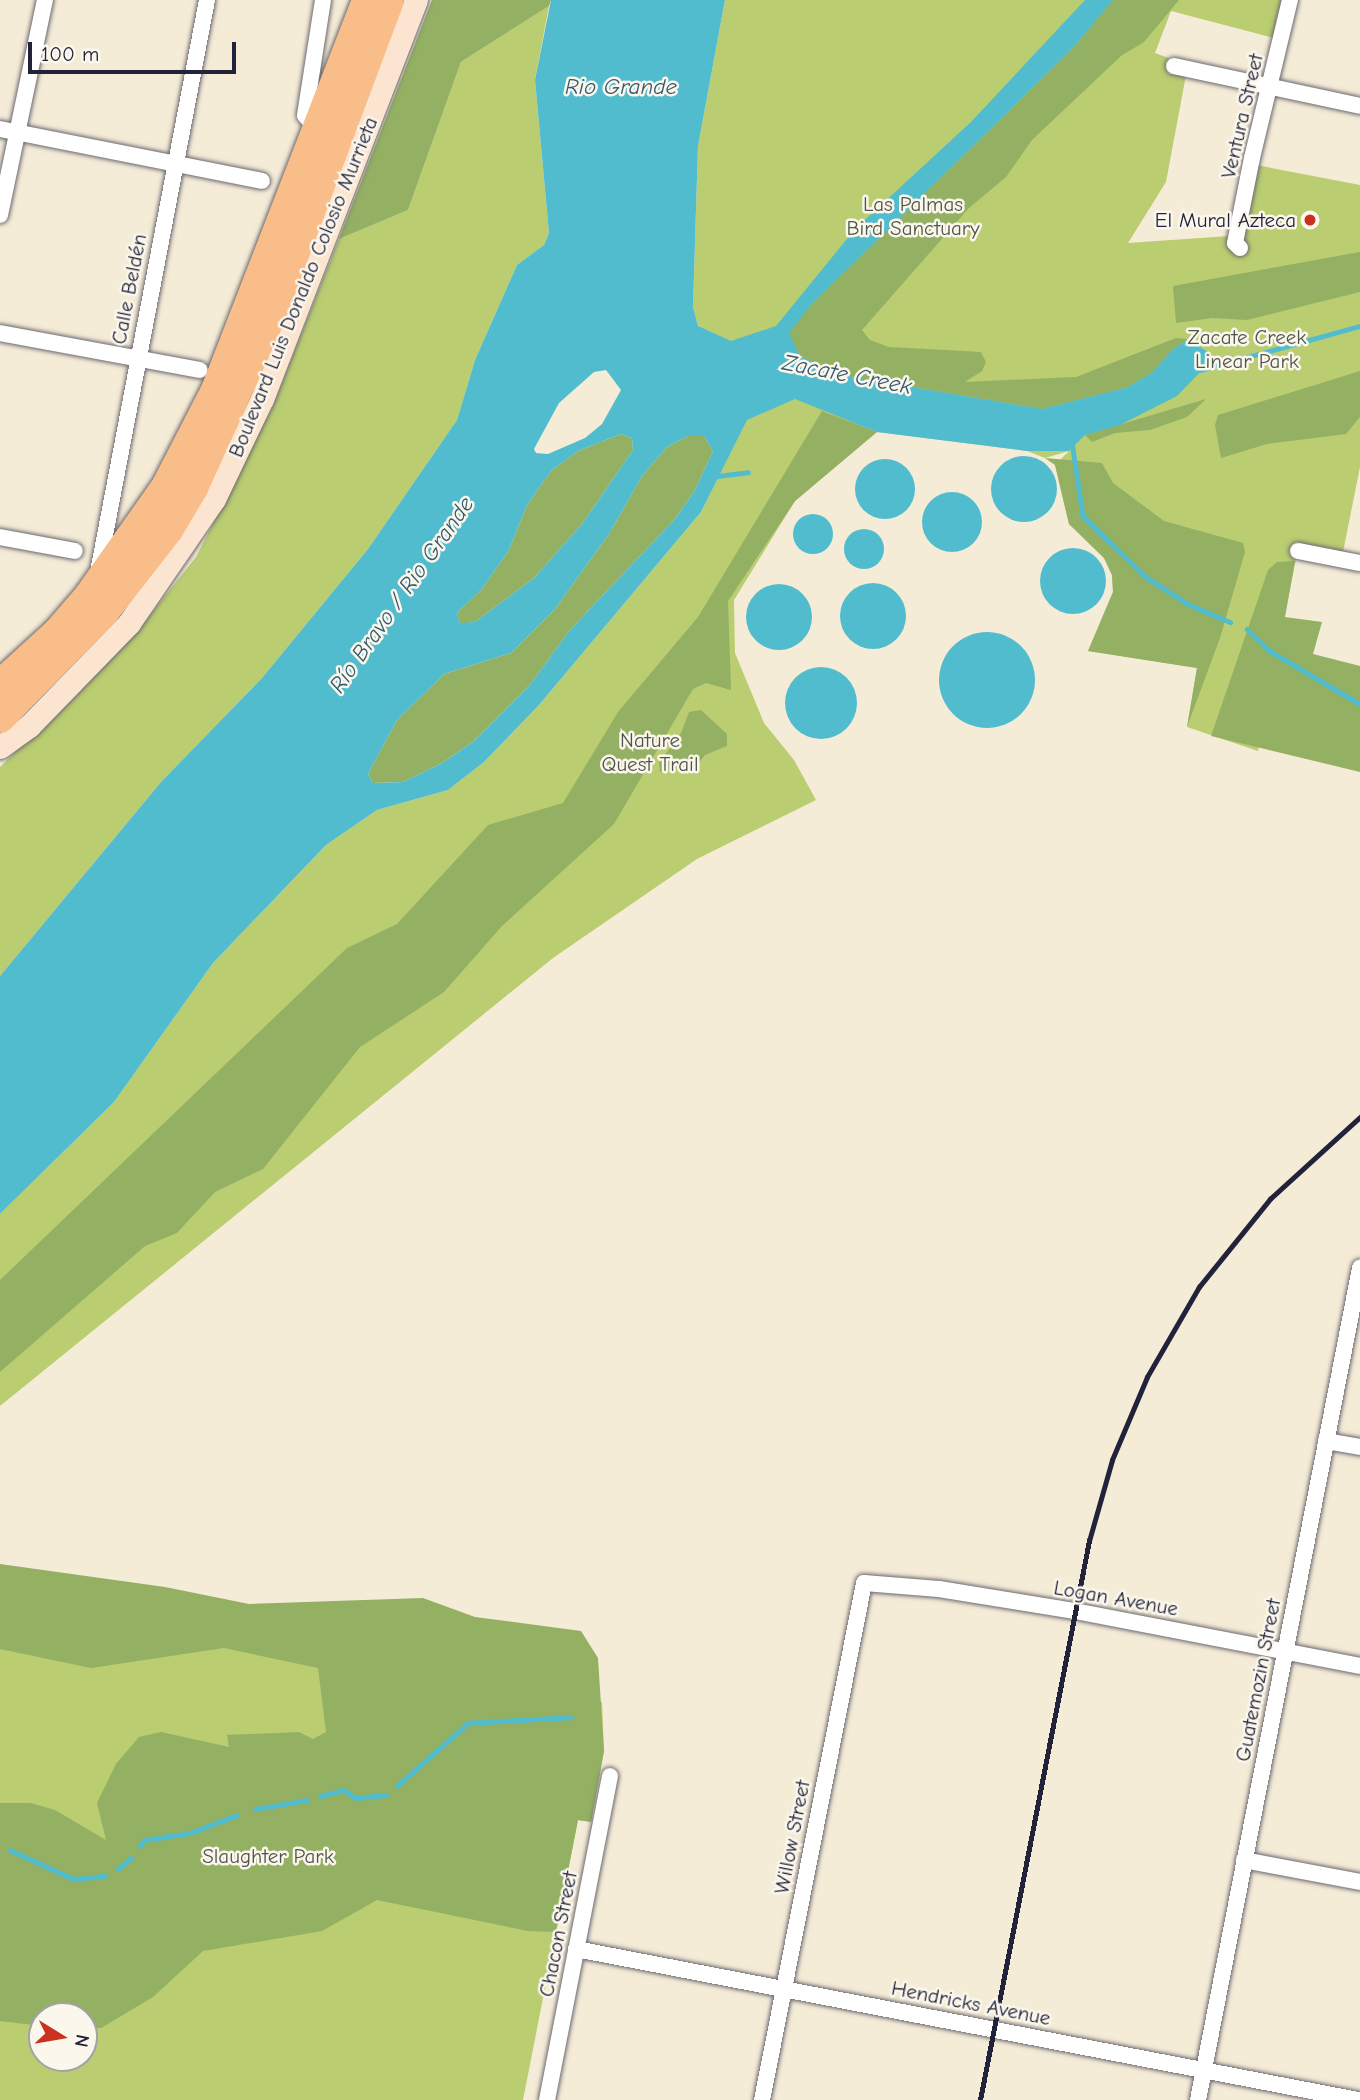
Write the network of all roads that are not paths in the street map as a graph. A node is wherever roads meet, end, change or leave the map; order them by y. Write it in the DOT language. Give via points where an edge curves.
graph roads {
  1 [pos="45,0"];
  2 [pos="207,0"];
  3 [pos="323,0"];
  4 [pos="368,0"];
  5 [pos="389,0"];
  6 [pos="416,0"];
  7 [pos="1290,0"];
  8 [pos="1174,66"];
  9 [pos="1271,86"];
  10 [pos="1360,106"];
  11 [pos="0,129"];
  12 [pos="317,130"];
  13 [pos="17,132"];
  14 [pos="176,164"];
  15 [pos="262,181"];
  16 [pos="0,215"];
  17 [pos="1238,245"];
  18 [pos="0,333"];
  19 [pos="136,360"];
  20 [pos="200,370"];
  21 [pos="0,537"];
  22 [pos="75,551"];
  23 [pos="1298,551"];
  24 [pos="1360,564"];
  25 [pos="96,587"];
  26 [pos="0,685"];
  27 [pos="0,719"];
  28 [pos="0,747"];
  29 [pos="1360,1268"];
  30 [pos="1326,1441"];
  31 [pos="1360,1447"];
  32 [pos="864,1583"];
  33 [pos="1285,1652"];
  34 [pos="1360,1666"];
  35 [pos="610,1776"];
  36 [pos="1244,1860"];
  37 [pos="1360,1882"];
  38 [pos="576,1950"];
  39 [pos="784,1987"];
  40 [pos="1203,2069"];
  41 [pos="547,2100"];
  42 [pos="762,2100"];
  43 [pos="1198,2100"];
  44 [pos="1358,2100"];
  1 -- 13 [label="street"];
  2 -- 14 [label="street, Calle Beldén"];
  3 -- 12 [label="street" via="305,115"];
  4 -- 12 [label="highway, Boulevard Luis Donaldo Colosio Murrieta"];
  5 -- 27 [label="highway, Boulevard Luis Donaldo Colosio Murrieta" via="271,316 193,488 168,530 104,612"];
  6 -- 28 [label="main road, Boulevard Luis Donaldo Colosio Murrieta" via="262,399 214,499 129,623 29,726"];
  7 -- 9 [label="street, Ventura Street"];
  8 -- 9 [label="street"];
  9 -- 10 [label="street"];
  9 -- 17 [label="street, Ventura Street"];
  11 -- 13 [label="street"];
  12 -- 25 [label="highway, Boulevard Luis Donaldo Colosio Murrieta" via="205,411 166,487"];
  13 -- 14 [label="street"];
  13 -- 16 [label="street"];
  14 -- 15 [label="street"];
  14 -- 19 [label="street, Calle Beldén"];
  18 -- 19 [label="street"];
  19 -- 20 [label="street"];
  19 -- 25 [label="street, Calle Beldén"];
  21 -- 22 [label="street"];
  23 -- 24 [label="street"];
  25 -- 26 [label="highway, Boulevard Luis Donaldo Colosio Murrieta" via="57,633"];
  29 -- 30 [label="street, Guatemozin Street"];
  30 -- 31 [label="street"];
  30 -- 33 [label="street, Guatemozin Street"];
  32 -- 33 [label="street, Logan Avenue" via="939,1588"];
  32 -- 39 [label="street, Willow Street"];
  33 -- 34 [label="street, Logan Avenue"];
  33 -- 36 [label="street, Guatemozin Street"];
  35 -- 38 [label="street, Chacon Street"];
  36 -- 37 [label="street"];
  36 -- 40 [label="street, Guatemozin Street"];
  38 -- 39 [label="street, Hendricks Avenue"];
  38 -- 41 [label="street, Chacon Street"];
  39 -- 40 [label="street, Hendricks Avenue"];
  39 -- 42 [label="street, Willow Street"];
  40 -- 43 [label="street, Guatemozin Street"];
  40 -- 44 [label="street, Hendricks Avenue"];
}
